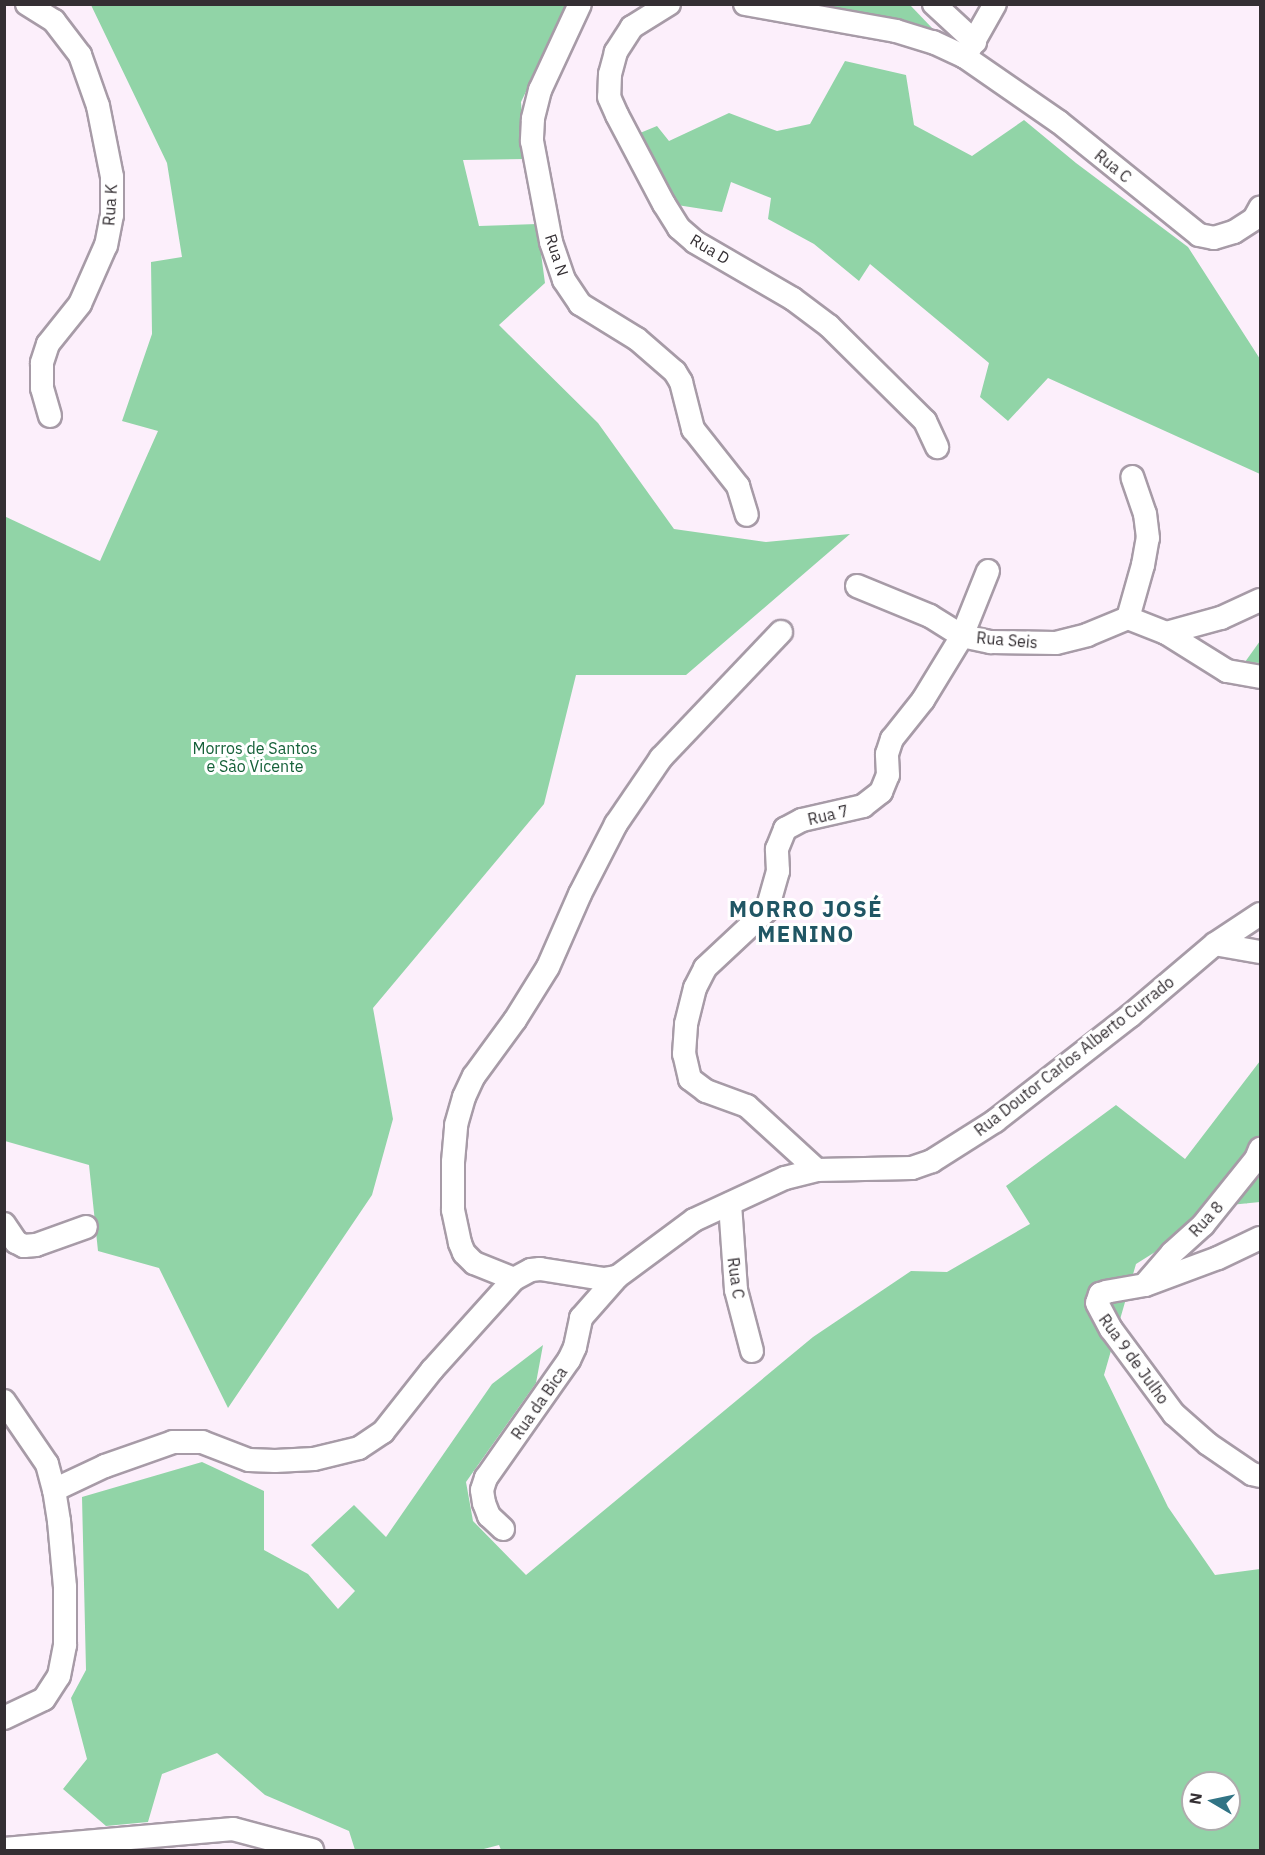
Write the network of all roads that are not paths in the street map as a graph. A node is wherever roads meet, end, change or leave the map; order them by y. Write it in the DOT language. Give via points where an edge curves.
graph roads {
  1 [pos="27,4"];
  2 [pos="580,4"];
  3 [pos="669,4"];
  4 [pos="745,4"];
  5 [pos="934,4"];
  6 [pos="995,4"];
  7 [pos="970,50"];
  8 [pos="1260,208"];
  9 [pos="50,416"];
  10 [pos="937,447"];
  11 [pos="1132,477"];
  12 [pos="747,515"];
  13 [pos="988,571"];
  14 [pos="857,586"];
  15 [pos="1260,600"];
  16 [pos="1128,618"];
  17 [pos="781,632"];
  18 [pos="1166,633"];
  19 [pos="962,636"];
  20 [pos="1260,677"];
  21 [pos="1260,915"];
  22 [pos="1215,944"];
  23 [pos="1260,952"];
  24 [pos="1260,1149"];
  25 [pos="817,1170"];
  26 [pos="730,1204"];
  27 [pos="4,1224"];
  28 [pos="86,1227"];
  29 [pos="1260,1238"];
  30 [pos="617,1277"];
  31 [pos="514,1279"];
  32 [pos="1144,1285"];
  33 [pos="752,1351"];
  34 [pos="4,1401"];
  35 [pos="1260,1476"];
  36 [pos="54,1490"];
  37 [pos="503,1529"];
  38 [pos="4,1718"];
  39 [pos="4,1849"];
  40 [pos="312,1850"];
  1 -- 9 [label="street, Rua K" via="54,21 81,55 98,106 112,177 112,215 106,244 80,304 48,344 42,363 42,388"];
  2 -- 12 [label="street, Rua N" via="540,90 533,119 532,141 551,242 564,280 580,304 637,339 675,372 693,429 738,486"];
  3 -- 10 [label="street, Rua D" via="632,27 616,52 609,97 664,204 679,228 695,242 793,299 829,326 925,421"];
  4 -- 7 [label="street" via="896,31"];
  5 -- 7 [label="street"];
  6 -- 7 [label="street"];
  7 -- 8 [label="street, Rua C" via="1199,235 1214,238 1234,232 1254,219"];
  11 -- 16 [label="street" via="1145,514 1148,538"];
  13 -- 19 [label="street, Rua 7"];
  14 -- 19 [label="street, Rua Seis" via="930,616"];
  15 -- 18 [label="street" via="1221,618"];
  16 -- 18 [label="street"];
  16 -- 19 [label="street, Rua Seis" via="1056,643 1022,645"];
  17 -- 31 [label="street" via="654,768 616,824 548,967 464,1097 456,1125 453,1162 453,1210 460,1243 474,1263"];
  18 -- 20 [label="street" via="1227,671"];
  19 -- 25 [label="street, Rua 7" via="923,700 892,738 887,754 888,775 881,792 863,807 802,820 785,829 777,849 778,872 767,910 705,968 695,988 684,1054 690,1079 706,1091 747,1106"];
  21 -- 22 [label="street, Rua Doutor Carlos Alberto Currado"];
  22 -- 23 [label="street"];
  22 -- 25 [label="street, Rua Doutor Carlos Alberto Currado" via="995,1121 932,1161 912,1168"];
  24 -- 32 [label="street, Rua 8" via="1203,1225 1172,1252"];
  25 -- 26 [label="street, Rua Doutor Carlos Alberto Currado" via="785,1178"];
  26 -- 30 [label="street, Rua Doutor Carlos Alberto Currado" via="694,1220"];
  26 -- 33 [label="street, Rua C" via="736,1290"];
  27 -- 28 [label="street" via="16,1242 24,1246"];
  29 -- 32 [label="street, Rua 9 de Julho"];
  30 -- 31 [label="street" via="604,1279 540,1269"];
  30 -- 37 [label="street, Rua da Bica" via="581,1318 569,1360 486,1478 482,1490 484,1503 489,1516"];
  31 -- 36 [label="street" via="432,1370 383,1432 359,1448 314,1459 275,1461 249,1460 202,1442 173,1442 105,1466"];
  32 -- 35 [label="street, Rua 9 de Julho" via="1101,1294 1097,1303 1100,1312 1174,1414 1208,1444"];
  34 -- 36 [label="street" via="47,1464"];
  36 -- 38 [label="street" via="64,1587 65,1646 59,1676 44,1699"];
  39 -- 40 [label="street" via="233,1828"];
}
